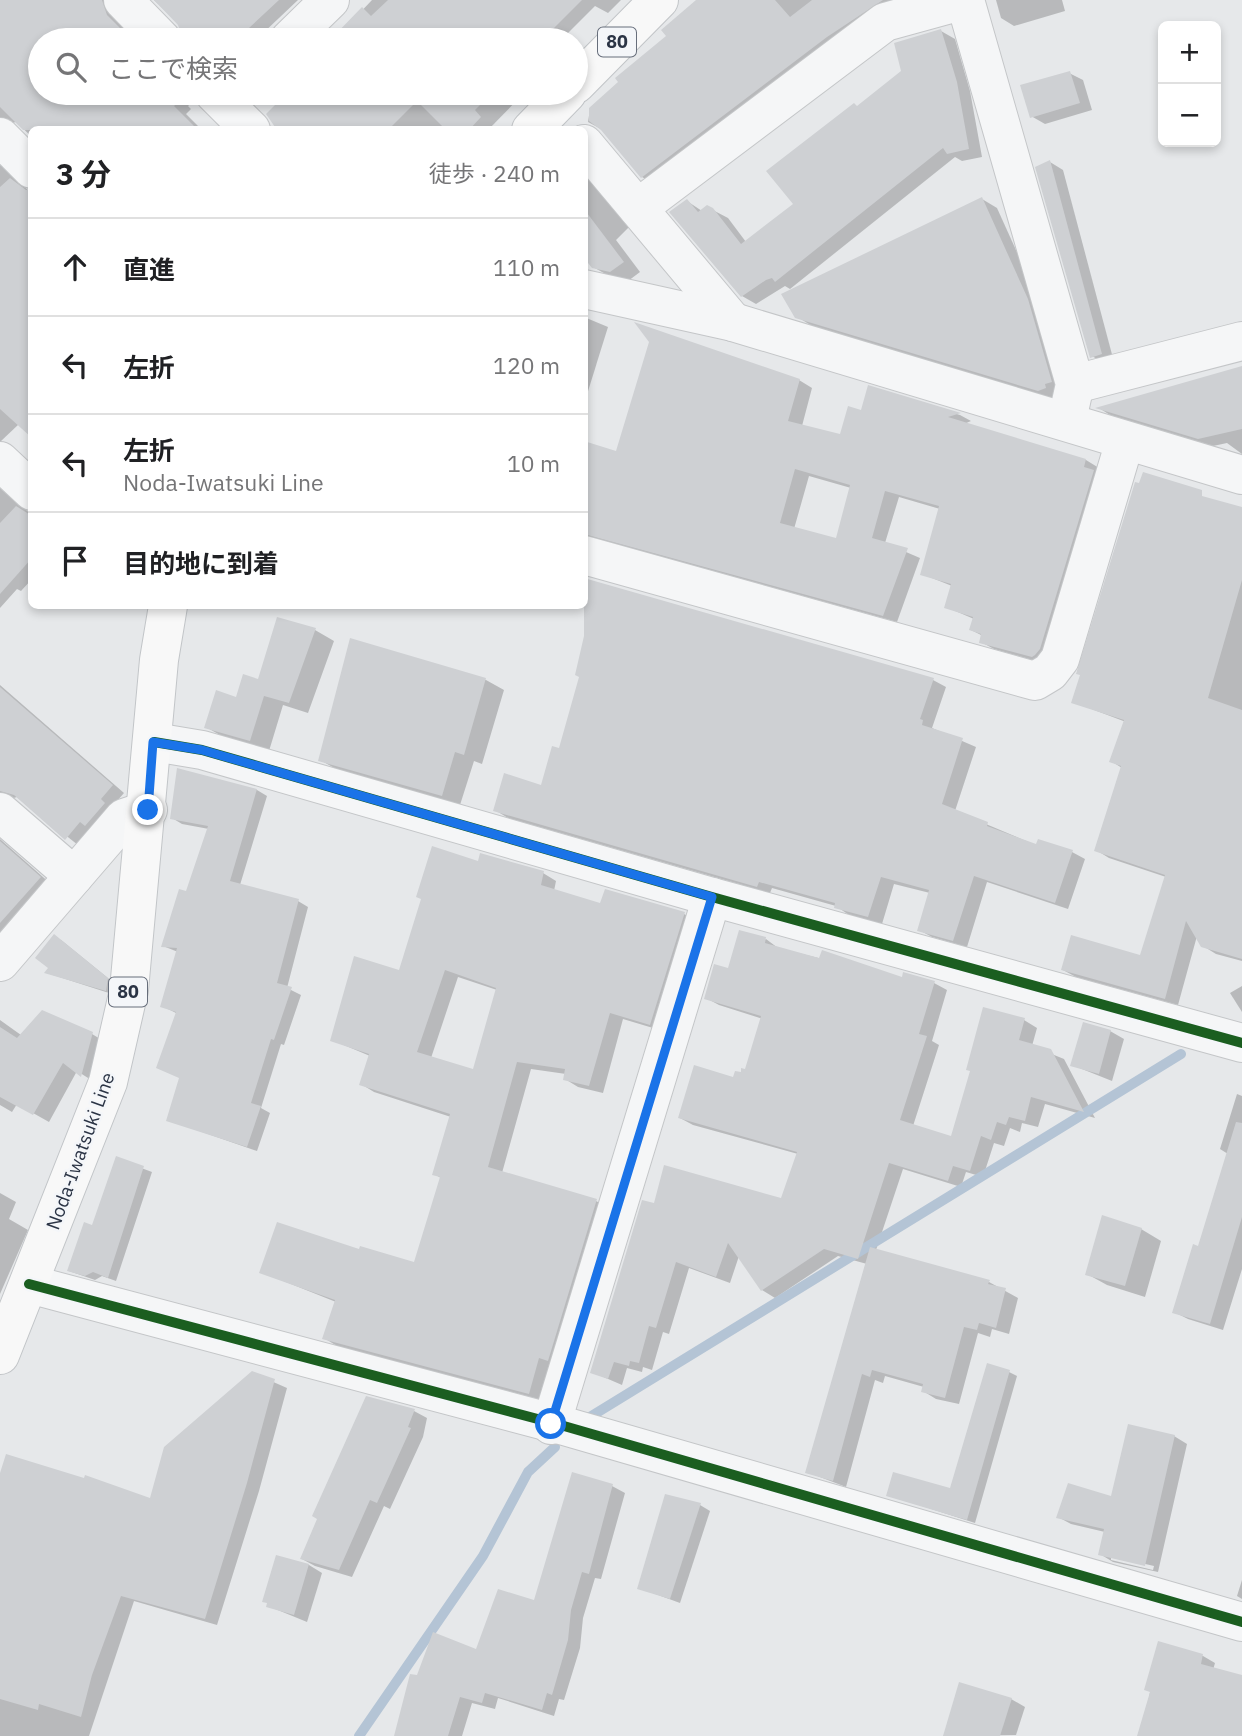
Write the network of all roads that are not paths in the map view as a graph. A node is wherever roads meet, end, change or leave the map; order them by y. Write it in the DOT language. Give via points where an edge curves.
graph roads {
  1 [pos="123,0"];
  2 [pos="330,0"];
  3 [pos="659,0"];
  4 [pos="965,0"];
  5 [pos="150,28"];
  6 [pos="301,28"];
  7 [pos="588,77"];
  8 [pos="588,149"];
  9 [pos="638,208"];
  10 [pos="588,290"];
  11 [pos="733,321"];
  12 [pos="1242,341"];
  13 [pos="1074,384"];
  14 [pos="1067,420"];
  15 [pos="1125,441"];
  16 [pos="0,461"];
  17 [pos="1242,475"];
  18 [pos="28,487"];
  19 [pos="588,556"];
  20 [pos="167,609"];
  21 [pos="153,742"];
  22 [pos="148,810"];
  23 [pos="0,812"];
  24 [pos="74,876"];
  25 [pos="712,897"];
  26 [pos="0,962"];
  27 [pos="1242,1043"];
  28 [pos="29,1284"];
  29 [pos="0,1355"];
  30 [pos="551,1424"];
  31 [pos="1242,1622"];
  1 -- 5 [label="street"];
  2 -- 6 [label="street"];
  3 -- 7 [label="main road, 80"];
  4 -- 9 [label="street" via="885,22"];
  4 -- 13 [label="street"];
  8 -- 9 [label="street"];
  9 -- 11 [label="street"];
  10 -- 11 [label="street"];
  11 -- 14 [label="street"];
  12 -- 13 [label="street"];
  13 -- 14 [label="street"];
  14 -- 15 [label="street"];
  15 -- 17 [label="street"];
  15 -- 19 [label="street" via="1060,659 1035,681"];
  16 -- 18 [label="street"];
  20 -- 21 [label="main road, Noda-Iwatsuki Line / 80"];
  21 -- 22 [label="main road, Noda-Iwatsuki Line / 80"];
  21 -- 25 [label="street" via="202,750"];
  22 -- 24 [label="street" via="124,818"];
  22 -- 28 [label="main road, Noda-Iwatsuki Line / 80" via="129,990 108,1082"];
  23 -- 24 [label="street"];
  24 -- 26 [label="street"];
  25 -- 27 [label="street"];
  25 -- 30 [label="street"];
  28 -- 29 [label="main road, Noda-Iwatsuki Line / 80"];
  28 -- 30 [label="street"];
  30 -- 31 [label="street"];
}
